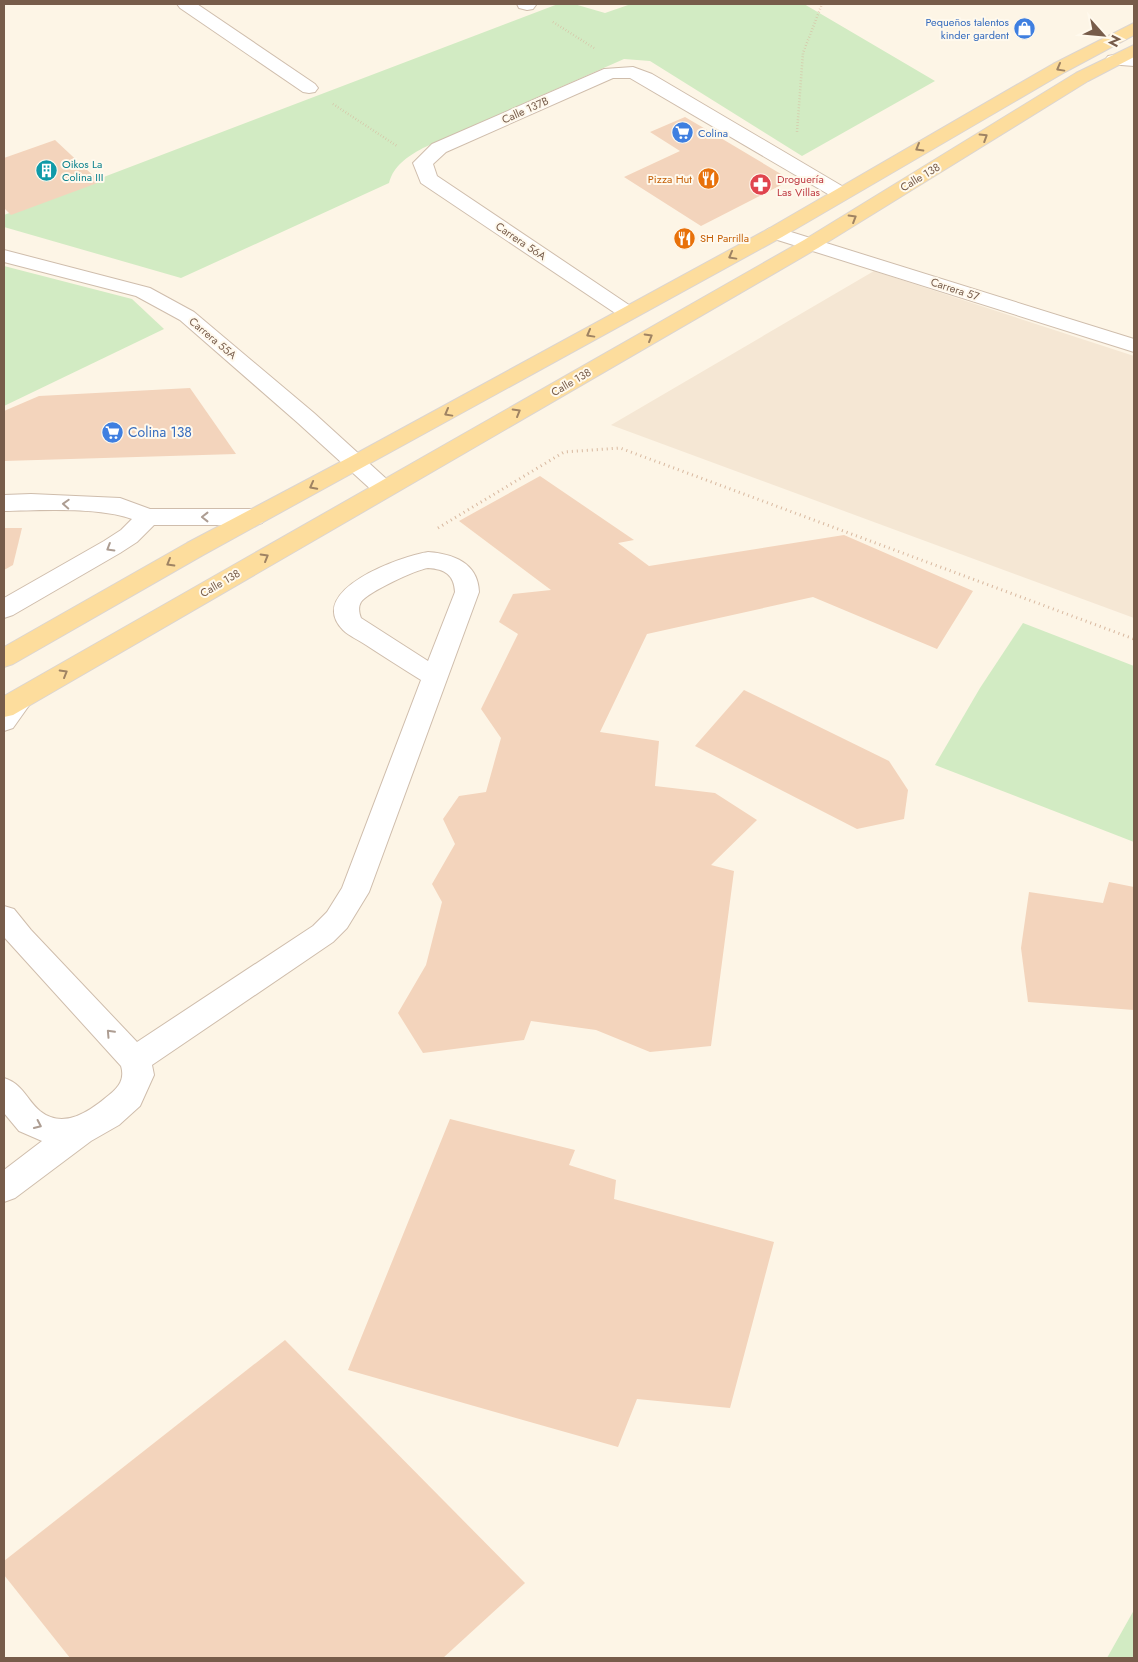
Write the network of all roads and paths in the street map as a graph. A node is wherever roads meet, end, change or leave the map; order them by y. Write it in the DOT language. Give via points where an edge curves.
graph roads {
  1 [pos="186,4"];
  2 [pos="526,4"];
  3 [pos="822,4"];
  4 [pos="1134,28"];
  5 [pos="1134,50"];
  6 [pos="1114,60"];
  7 [pos="1134,61"];
  8 [pos="633,72"];
  9 [pos="309,88"];
  10 [pos="423,163"];
  11 [pos="796,167"];
  12 [pos="840,193"];
  13 [pos="775,232"];
  14 [pos="811,244"];
  15 [pos="4,256"];
  16 [pos="628,313"];
  17 [pos="1134,346"];
  18 [pos="356,463"];
  19 [pos="384,489"];
  20 [pos="4,502"];
  21 [pos="254,516"];
  22 [pos="148,517"];
  23 [pos="408,564"];
  24 [pos="4,609"];
  25 [pos="1134,639"];
  26 [pos="4,658"];
  27 [pos="435,677"];
  28 [pos="13,702"];
  29 [pos="4,721"];
  30 [pos="4,917"];
  31 [pos="135,1060"];
  32 [pos="4,1091"];
  33 [pos="80,1131"];
  34 [pos="4,1188"];
  1 -- 9 [label="street"];
  2 -- 8 [label="path"];
  3 -- 11 [label="path" via="803,53"];
  4 -- 12 [label="main road, Calle 138, one-way"];
  5 -- 6 [label="main road, Calle 138"];
  6 -- 7 [label="street"];
  14 -- 6 [label="main road, Calle 138, one-way"];
  8 -- 10 [label="street, Calle 137B" via="610,73 440,148"];
  8 -- 11 [label="street"];
  9 -- 10 [label="path"];
  10 -- 16 [label="street, Carrera 56A" via="428,179"];
  11 -- 12 [label="street"];
  12 -- 13 [label="main road, Calle 138"];
  13 -- 14 [label="street, Carrera 57"];
  13 -- 16 [label="main road, Calle 138, one-way"];
  14 -- 17 [label="street, Carrera 57"];
  19 -- 14 [label="main road, Calle 138, one-way"];
  15 -- 18 [label="street, Carrera 55A" via="143,292 174,308 212,337"];
  16 -- 18 [label="main road, Calle 138, one-way"];
  18 -- 19 [label="street, Carrera 55A"];
  18 -- 21 [label="main road, Calle 138, one-way"];
  28 -- 19 [label="main road, Calle 138, one-way"];
  22 -- 20 [label="street, one-way" via="120,506"];
  21 -- 22 [label="street, one-way"];
  21 -- 26 [label="main road, Calle 138, one-way"];
  22 -- 24 [label="street, one-way" via="112,547"];
  23 -- 25 [label="path" via="428,534 564,452 620,448"];
  23 -- 27 [label="street" via="429,560 446,562 465,576 467,584 467,592"];
  23 -- 27 [label="street" via="353,595 347,603 347,618"];
  27 -- 31 [label="street" via="348,906 323,934"];
  28 -- 29 [label="street"];
  31 -- 30 [label="street, one-way"];
  31 -- 33 [label="street" via="139,1075 129,1096 108,1115"];
  32 -- 33 [label="street, one-way" via="30,1121 57,1133"];
  33 -- 34 [label="street"];
}
